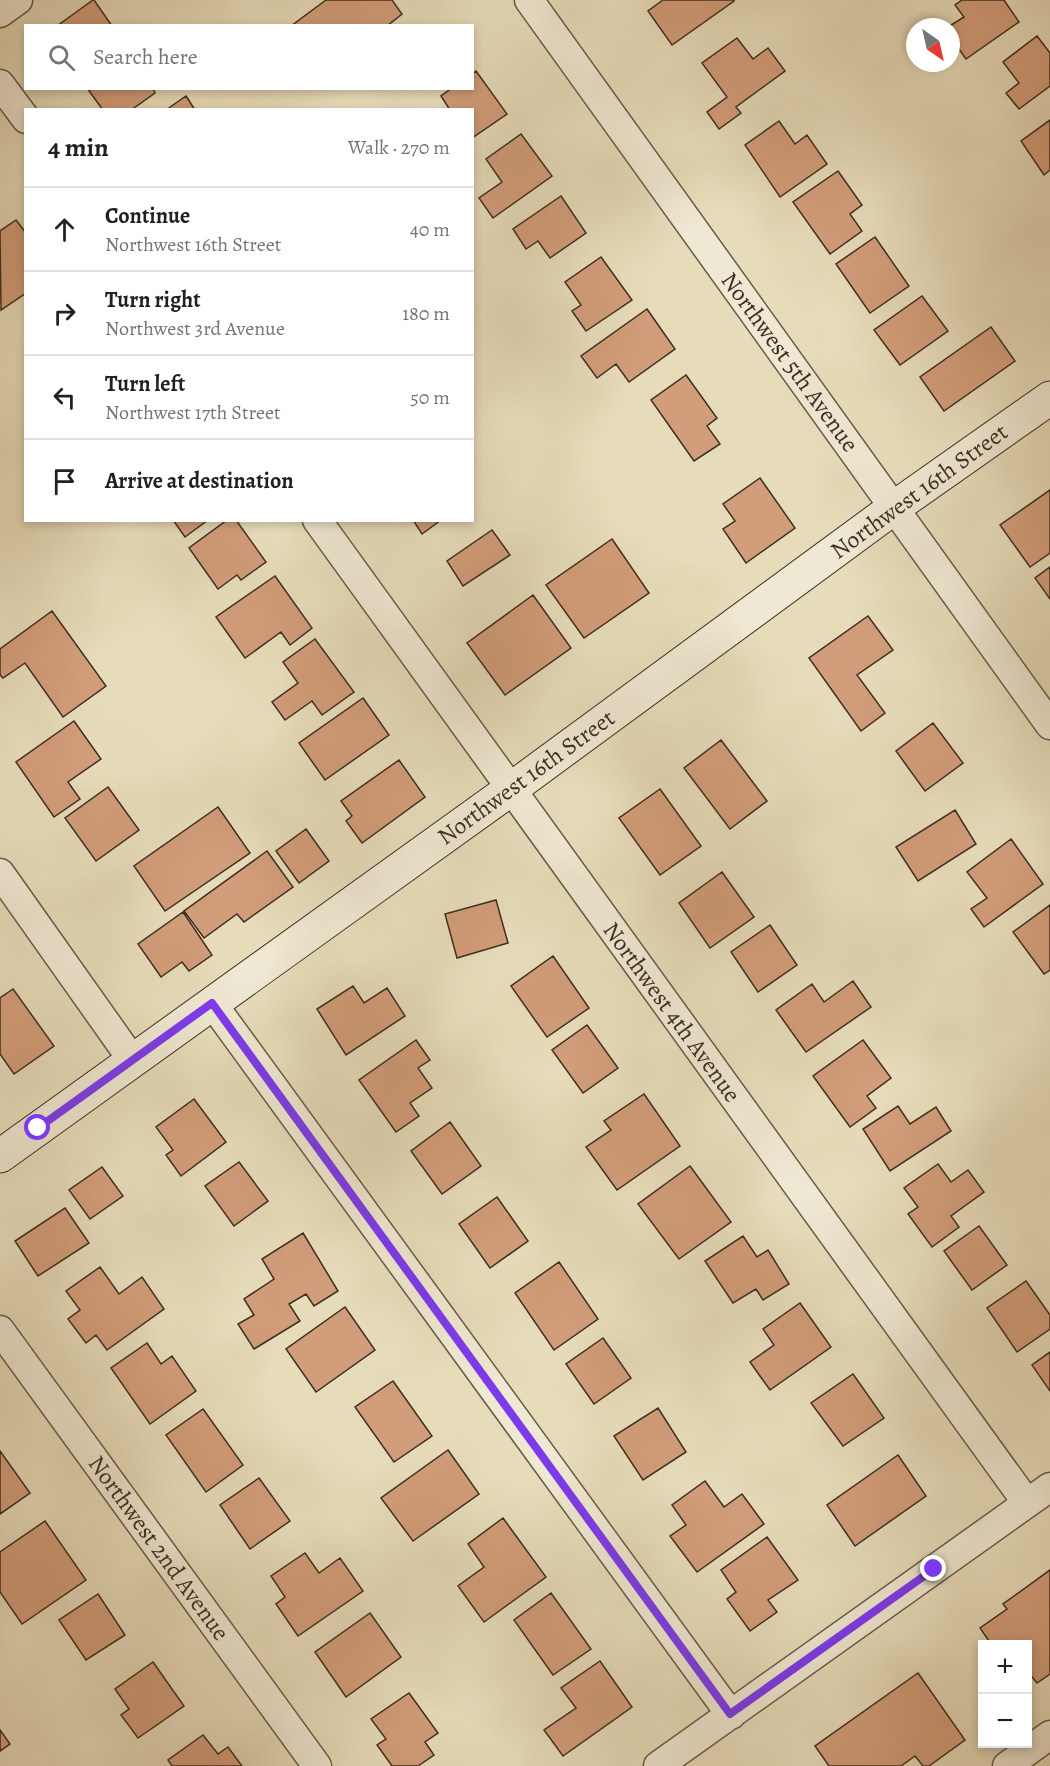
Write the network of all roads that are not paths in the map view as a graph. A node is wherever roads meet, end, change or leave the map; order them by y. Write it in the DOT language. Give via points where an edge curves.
graph roads {
  1 [pos="18,0"];
  2 [pos="529,0"];
  3 [pos="0,13"];
  4 [pos="0,84"];
  5 [pos="24,116"];
  6 [pos="1050,398"];
  7 [pos="895,507"];
  8 [pos="318,522"];
  9 [pos="1050,725"];
  10 [pos="512,789"];
  11 [pos="0,873"];
  12 [pos="212,1003"];
  13 [pos="133,1061"];
  14 [pos="0,1155"];
  15 [pos="0,1330"];
  16 [pos="1050,1487"];
  17 [pos="1027,1503"];
  18 [pos="730,1714"];
  19 [pos="1050,1735"];
  20 [pos="317,1766"];
  21 [pos="658,1766"];
  22 [pos="1007,1766"];
  1 -- 3 [label="street"];
  2 -- 7 [label="street, Northwest 5th Avenue"];
  4 -- 5 [label="street"];
  6 -- 7 [label="street, Northwest 16th Street"];
  7 -- 9 [label="street, Northwest 5th Avenue"];
  7 -- 10 [label="street, Northwest 16th Street"];
  8 -- 10 [label="street, Northwest 4th Avenue"];
  10 -- 12 [label="street, Northwest 16th Street"];
  10 -- 17 [label="street, Northwest 4th Avenue"];
  11 -- 13 [label="street"];
  12 -- 13 [label="street, Northwest 16th Street"];
  12 -- 18 [label="street"];
  13 -- 14 [label="street, Northwest 16th Street"];
  15 -- 20 [label="street, Northwest 2nd Avenue"];
  16 -- 17 [label="street"];
  17 -- 18 [label="street"];
  18 -- 21 [label="street"];
  19 -- 22 [label="street"];
}
